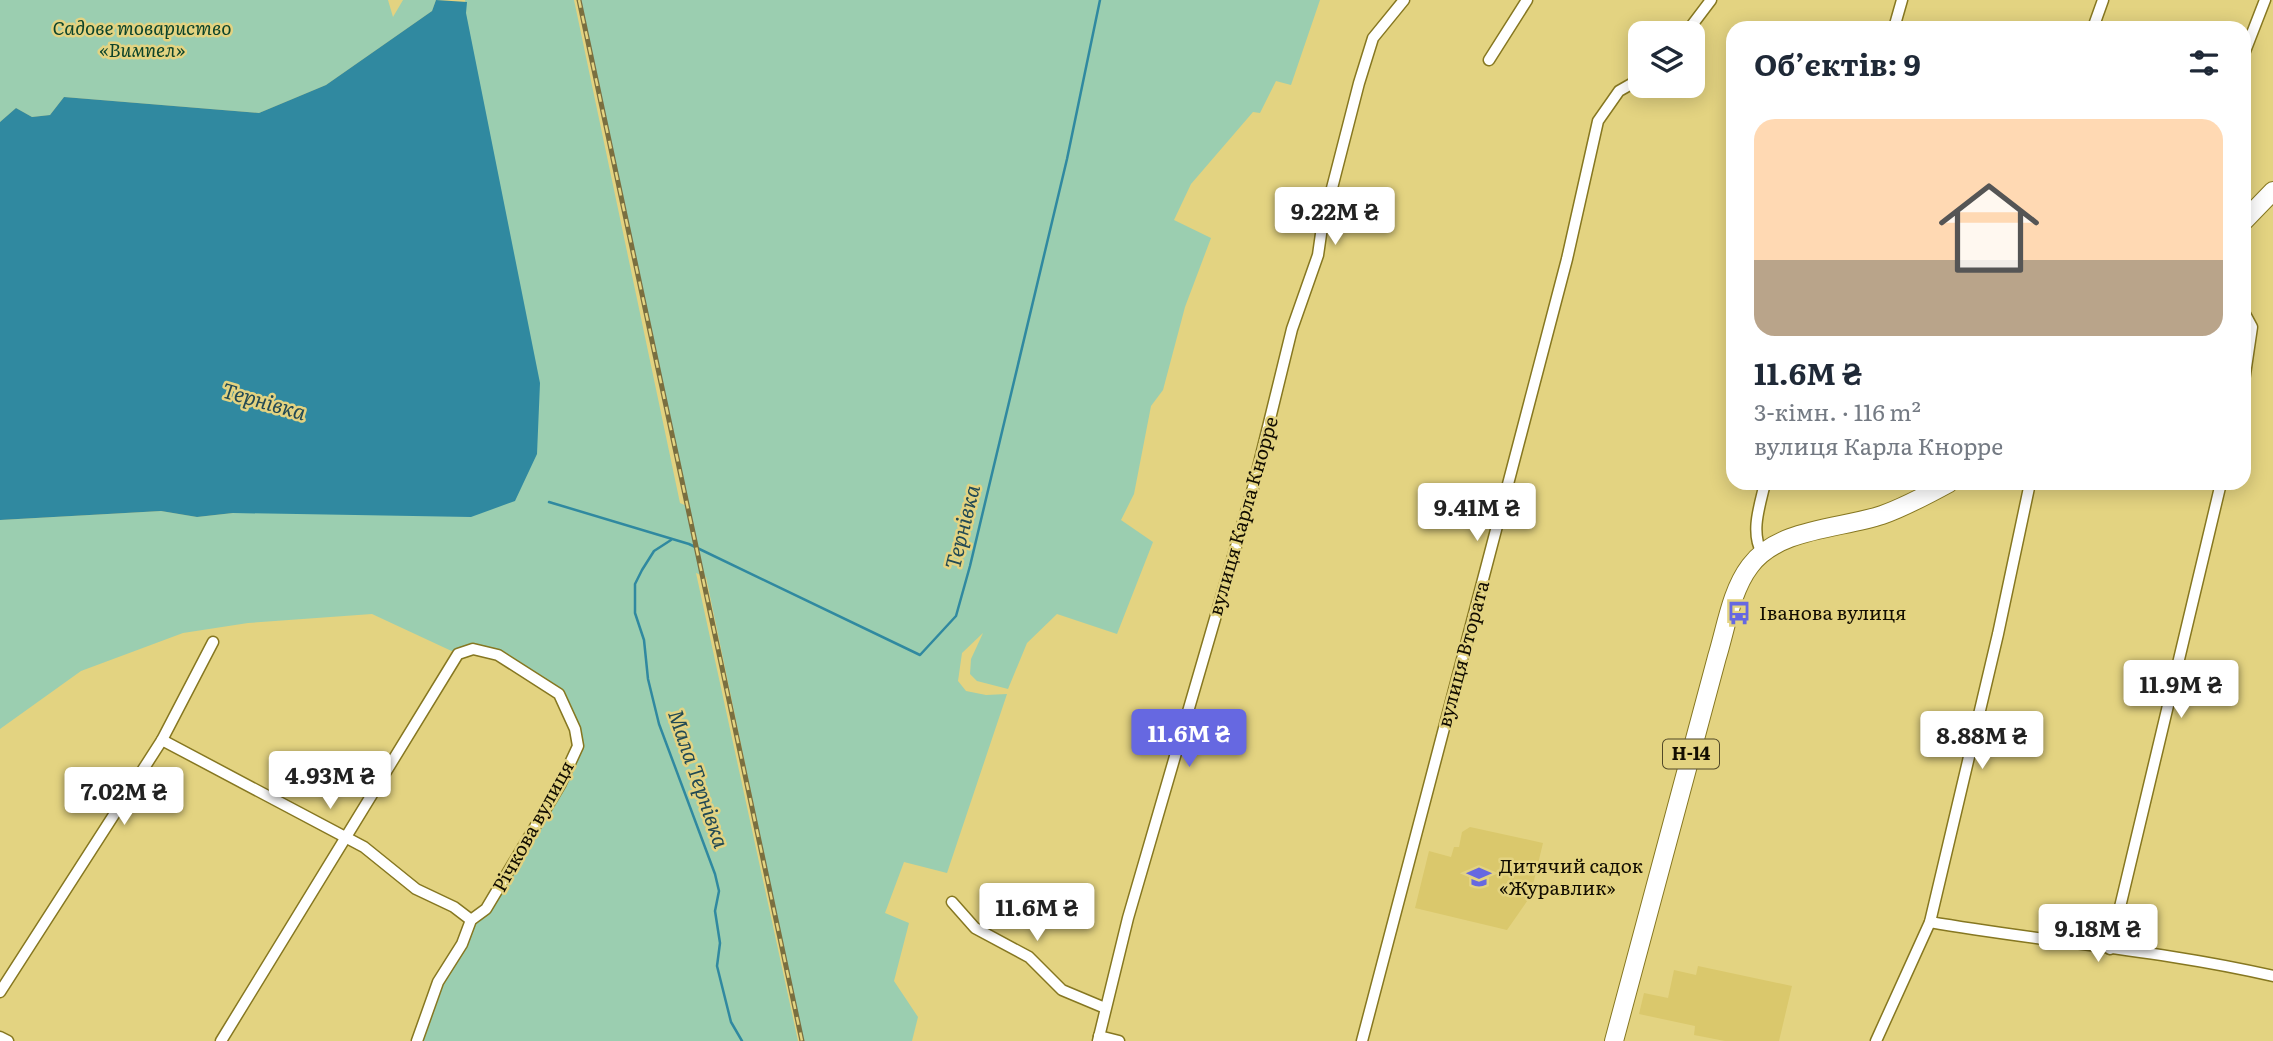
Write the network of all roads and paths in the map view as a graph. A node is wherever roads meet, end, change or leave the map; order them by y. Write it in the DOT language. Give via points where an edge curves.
graph roads {
  1 [pos="1404,0"];
  2 [pos="1527,0"];
  3 [pos="1711,0"];
  4 [pos="1902,0"];
  5 [pos="2102,0"];
  6 [pos="2265,0"];
  7 [pos="1695,21"];
  8 [pos="1896,21"];
  9 [pos="2095,21"];
  10 [pos="2251,36"];
  11 [pos="1489,60"];
  12 [pos="1628,86"];
  13 [pos="2273,191"];
  14 [pos="2251,213"];
  15 [pos="1764,490"];
  16 [pos="1934,490"];
  17 [pos="2028,490"];
  18 [pos="2219,490"];
  19 [pos="1762,553"];
  20 [pos="213,642"];
  21 [pos="162,740"];
  22 [pos="346,839"];
  23 [pos="952,902"];
  24 [pos="471,920"];
  25 [pos="1930,922"];
  26 [pos="2109,949"];
  27 [pos="2273,976"];
  28 [pos="0,992"];
  29 [pos="1105,1008"];
  30 [pos="0,1037"];
  31 [pos="1098,1039"];
  32 [pos="8,1041"];
  33 [pos="221,1041"];
  34 [pos="417,1041"];
  35 [pos="1119,1041"];
  36 [pos="1362,1041"];
  37 [pos="1614,1041"];
  38 [pos="1876,1041"];
  1 -- 29 [label="street, вулиця Карла Кнорре" via="1373,38 1362,72 1318,255 1292,329 1253,488"];
  2 -- 11 [label="street"];
  3 -- 7 [label="street"];
  4 -- 8 [label="street"];
  5 -- 9 [label="street"];
  6 -- 10 [label="street"];
  12 -- 36 [label="street, вулиця Втората" via="1619,91 1598,121 1567,259"];
  13 -- 14 [label="main road"];
  15 -- 19 [label="street" via="1756,532"];
  16 -- 19 [label="main road, Н-14" via="1880,515 1780,542"];
  17 -- 25 [label="street"];
  18 -- 26 [label="street"];
  19 -- 37 [label="main road, Н-14" via="1748,568 1736,594"];
  20 -- 21 [label="street"];
  21 -- 22 [label="street"];
  21 -- 28 [label="street"];
  22 -- 24 [label="street" via="364,847 416,889"];
  22 -- 24 [label="street, Річкова вулиця" via="458,654 473,649 498,655 559,694 578,746 486,909"];
  22 -- 33 [label="street"];
  23 -- 29 [label="street" via="975,928 1030,957 1062,990"];
  24 -- 34 [label="street, Річкова вулиця" via="438,982"];
  25 -- 26 [label="street"];
  25 -- 38 [label="street"];
  26 -- 27 [label="street"];
  29 -- 31 [label="street, вулиця Карла Кнорре"];
  30 -- 32 [label="street"];
  31 -- 35 [label="street"];
}
